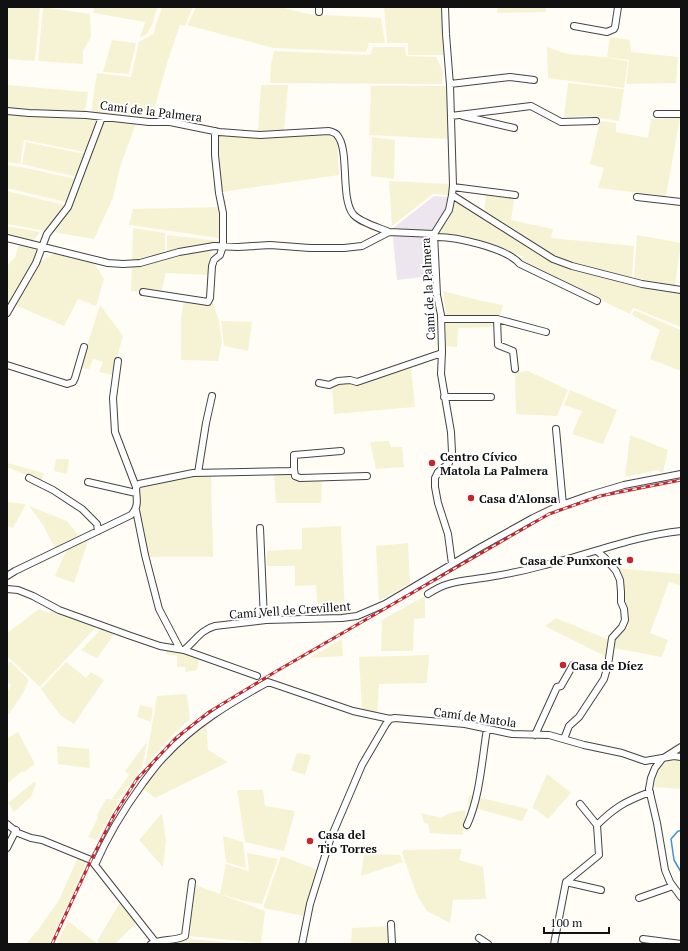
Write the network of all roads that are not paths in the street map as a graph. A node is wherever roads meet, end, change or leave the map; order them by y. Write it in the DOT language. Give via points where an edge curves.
graph roads {
  1 [pos="445,7"];
  2 [pos="618,7"];
  3 [pos="574,26"];
  4 [pos="534,80"];
  5 [pos="450,84"];
  6 [pos="7,110"];
  7 [pos="657,114"];
  8 [pos="681,114"];
  9 [pos="460,115"];
  10 [pos="451,116"];
  11 [pos="102,117"];
  12 [pos="596,121"];
  13 [pos="514,128"];
  14 [pos="215,131"];
  15 [pos="453,188"];
  16 [pos="452,195"];
  17 [pos="515,195"];
  18 [pos="637,197"];
  19 [pos="681,202"];
  20 [pos="389,232"];
  21 [pos="434,236"];
  22 [pos="7,238"];
  23 [pos="42,246"];
  24 [pos="223,246"];
  25 [pos="681,290"];
  26 [pos="143,292"];
  27 [pos="596,301"];
  28 [pos="7,313"];
  29 [pos="441,319"];
  30 [pos="497,319"];
  31 [pos="546,332"];
  32 [pos="84,347"];
  33 [pos="442,353"];
  34 [pos="118,361"];
  35 [pos="7,365"];
  36 [pos="515,369"];
  37 [pos="319,383"];
  38 [pos="212,396"];
  39 [pos="491,396"];
  40 [pos="444,397"];
  41 [pos="556,429"];
  42 [pos="342,451"];
  43 [pos="294,469"];
  44 [pos="198,473"];
  45 [pos="681,474"];
  46 [pos="367,476"];
  47 [pos="29,478"];
  48 [pos="88,482"];
  49 [pos="136,490"];
  50 [pos="563,505"];
  51 [pos="136,510"];
  52 [pos="260,528"];
  53 [pos="98,531"];
  54 [pos="681,531"];
  55 [pos="597,551"];
  56 [pos="452,564"];
  57 [pos="7,576"];
  58 [pos="7,589"];
  59 [pos="428,594"];
  60 [pos="264,620"];
  61 [pos="182,650"];
  62 [pos="573,665"];
  63 [pos="257,676"];
  64 [pos="390,719"];
  65 [pos="487,729"];
  66 [pos="535,735"];
  67 [pos="564,739"];
  68 [pos="681,747"];
  69 [pos="681,757"];
  70 [pos="662,759"];
  71 [pos="650,792"];
  72 [pos="580,804"];
  73 [pos="7,824"];
  74 [pos="467,825"];
  75 [pos="597,825"];
  76 [pos="16,830"];
  77 [pos="7,848"];
  78 [pos="95,865"];
  79 [pos="192,882"];
  80 [pos="566,882"];
  81 [pos="673,886"];
  82 [pos="601,890"];
  83 [pos="681,897"];
  84 [pos="639,898"];
  85 [pos="391,924"];
  86 [pos="479,938"];
  87 [pos="643,939"];
  88 [pos="154,943"];
  89 [pos="302,944"];
  90 [pos="392,944"];
  91 [pos="488,944"];
  92 [pos="554,944"];
  93 [pos="681,944"];
  1 -- 5 [label="street, Camí de la Palmera"];
  2 -- 3 [label="street" via="614,29 610,31"];
  4 -- 5 [label="street" via="510,78"];
  5 -- 10 [label="street, Camí de la Palmera"];
  6 -- 11 [label="street, Camí de la Palmera"];
  7 -- 8 [label="street"];
  9 -- 10 [label="street"];
  9 -- 12 [label="street" via="531,106 561,122"];
  9 -- 13 [label="street"];
  10 -- 15 [label="street, Camí de la Palmera"];
  11 -- 14 [label="street, Camí de la Palmera" via="170,122"];
  11 -- 23 [label="street" via="73,197 47,234"];
  14 -- 20 [label="street, Camí de la Palmera" via="260,135 329,131 337,134 341,142 347,192 353,215"];
  14 -- 24 [label="street" via="215,155 223,213"];
  15 -- 16 [label="street, Camí de la Palmera"];
  15 -- 17 [label="street"];
  16 -- 21 [label="street, Camí de la Palmera" via="449,210"];
  16 -- 25 [label="street" via="553,259 642,284"];
  18 -- 19 [label="street"];
  20 -- 21 [label="street"];
  20 -- 24 [label="street" via="362,246 344,248"];
  21 -- 27 [label="street" via="498,250 515,258 520,264"];
  21 -- 29 [label="street, Camí de la Palmera"];
  22 -- 23 [label="street"];
  23 -- 24 [label="street" via="123,264 140,263 196,249"];
  23 -- 28 [label="street" via="36,263"];
  24 -- 26 [label="street" via="212,266 208,302"];
  29 -- 30 [label="street"];
  29 -- 33 [label="street, Camí de la Palmera"];
  30 -- 31 [label="street"];
  30 -- 36 [label="street" via="498,346 513,351"];
  32 -- 35 [label="street" via="75,378 67,384"];
  33 -- 37 [label="street" via="357,382 338,381 329,385"];
  33 -- 40 [label="street, Camí de la Palmera"];
  34 -- 49 [label="street" via="113,398 115,432"];
  38 -- 44 [label="street"];
  39 -- 40 [label="street"];
  40 -- 56 [label="street, Camí de la Palmera" via="452,452 449,463 435,478 435,487 448,534"];
  41 -- 50 [label="street"];
  42 -- 43 [label="street" via="294,455"];
  43 -- 44 [label="street"];
  43 -- 46 [label="street" via="295,476 300,478"];
  44 -- 49 [label="street" via="139,484"];
  45 -- 50 [label="street, Camí Vell de Crevillent" via="624,485"];
  47 -- 53 [label="street" via="82,509 98,524"];
  48 -- 49 [label="street"];
  49 -- 51 [label="street"];
  50 -- 56 [label="street, Camí Vell de Crevillent" via="533,518"];
  51 -- 53 [label="street"];
  51 -- 61 [label="street" via="158,609"];
  52 -- 60 [label="street"];
  53 -- 57 [label="street"];
  54 -- 55 [label="street" via="620,543"];
  55 -- 59 [label="street" via="523,570 452,582"];
  55 -- 67 [label="street" via="612,566 620,580 625,620 612,638 604,679 579,716 569,726"];
  56 -- 60 [label="street, Camí Vell de Crevillent" via="385,604 357,616"];
  58 -- 61 [label="street" via="18,590 59,610 128,635 160,646"];
  60 -- 61 [label="street, Camí Vell de Crevillent" via="209,628"];
  61 -- 63 [label="street"];
  62 -- 66 [label="street" via="561,686 557,687"];
  64 -- 65 [label="street, Camí de Matola" via="465,724"];
  64 -- 78 [label="street, Camí de Matola" via="353,711 268,682 222,708 163,757 127,805"];
  64 -- 89 [label="street" via="362,765 330,840 310,904"];
  65 -- 66 [label="street, Camí de Matola"];
  65 -- 74 [label="street" via="477,792"];
  66 -- 67 [label="street, Camí de Matola"];
  67 -- 70 [label="street, Camí de Matola" via="645,760"];
  68 -- 70 [label="street"];
  69 -- 70 [label="street, Camí de Matola"];
  70 -- 71 [label="street" via="651,778"];
  71 -- 75 [label="street" via="612,810"];
  71 -- 81 [label="street" via="663,864"];
  72 -- 75 [label="street"];
  73 -- 76 [label="street"];
  75 -- 80 [label="street" via="599,855"];
  76 -- 77 [label="street"];
  76 -- 78 [label="street" via="91,860"];
  78 -- 88 [label="street"];
  79 -- 88 [label="street" via="185,936"];
  80 -- 82 [label="street"];
  80 -- 92 [label="street"];
  81 -- 83 [label="street"];
  81 -- 84 [label="street"];
  85 -- 90 [label="street"];
  86 -- 91 [label="street"];
  87 -- 93 [label="street"];
}
